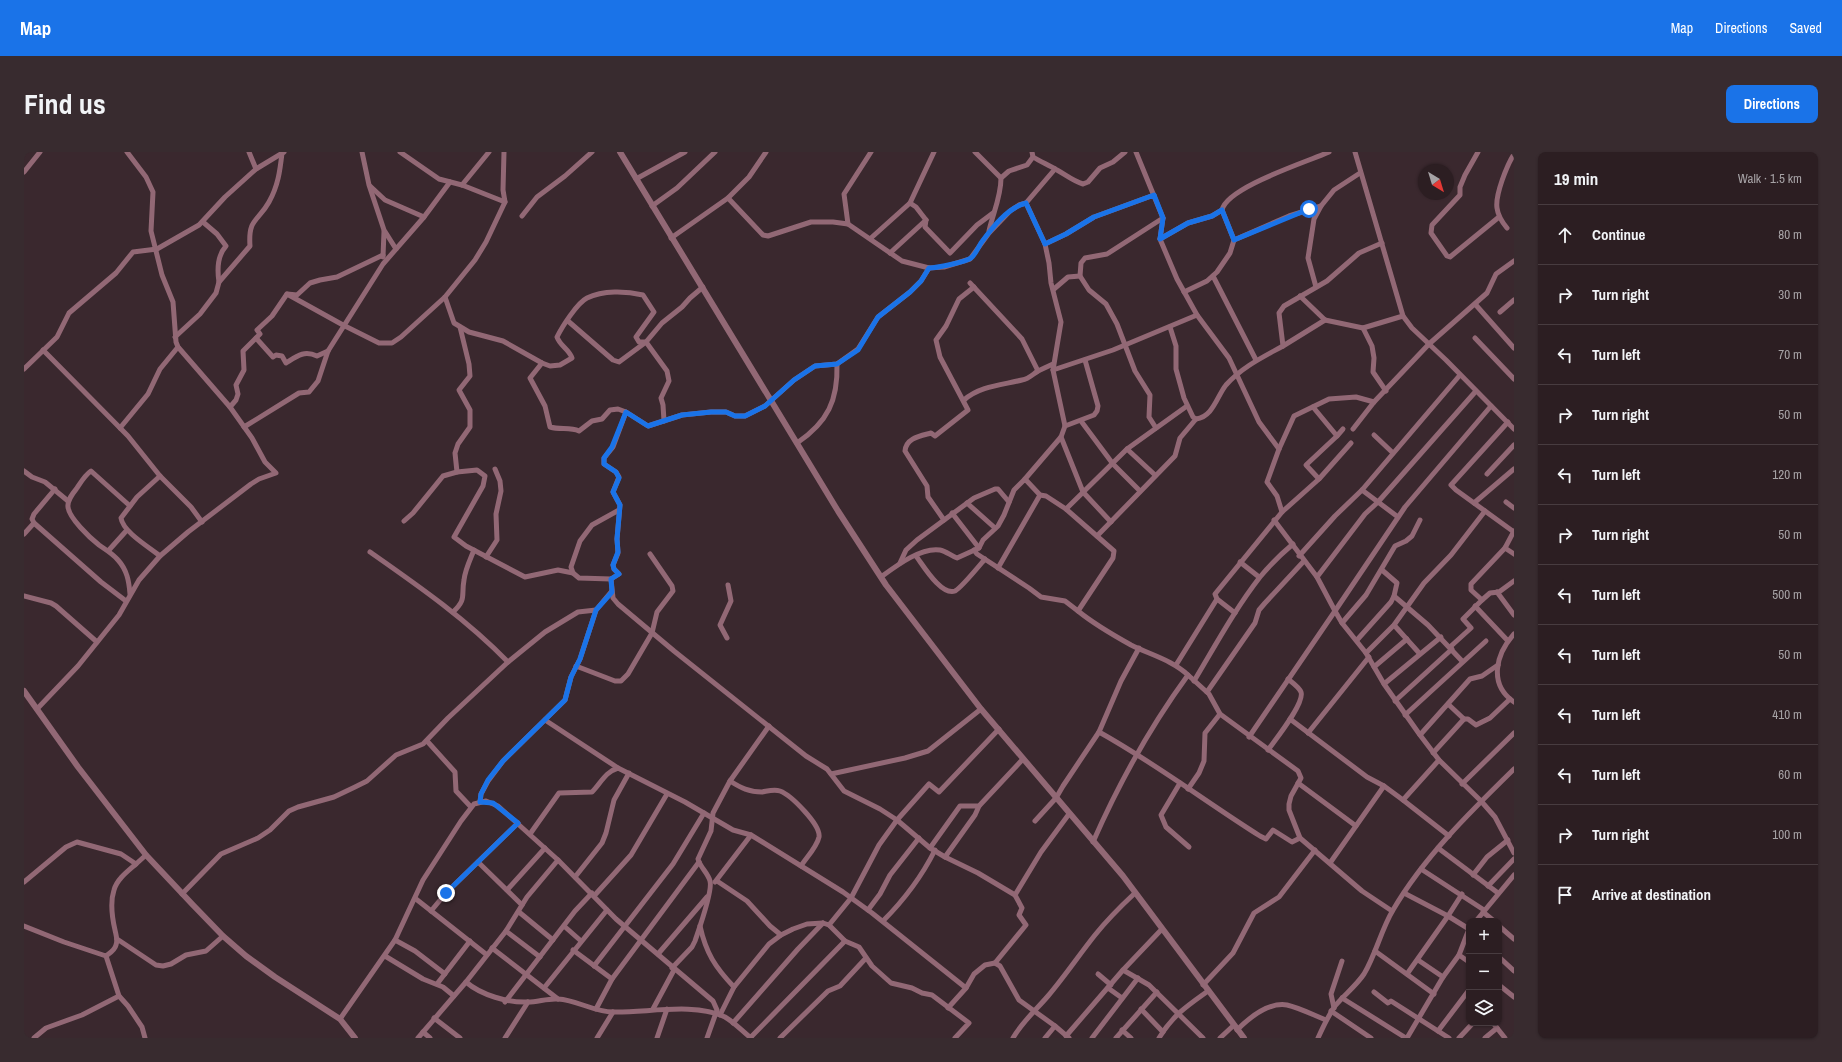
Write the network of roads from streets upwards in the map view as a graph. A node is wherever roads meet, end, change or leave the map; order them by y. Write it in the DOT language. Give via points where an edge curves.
graph roads {
  1 [pos="40,152"];
  2 [pos="127,152"];
  3 [pos="249,152"];
  4 [pos="362,152"];
  5 [pos="400,152"];
  6 [pos="489,152"];
  7 [pos="504,152"];
  8 [pos="592,152"];
  9 [pos="620,152"];
  10 [pos="685,152"];
  11 [pos="715,152"];
  12 [pos="766,152"];
  13 [pos="871,152"];
  14 [pos="934,152"];
  15 [pos="975,152"];
  16 [pos="1125,152"];
  17 [pos="1328,152"];
  18 [pos="1355,152"];
  19 [pos="1478,152"];
  20 [pos="283,153"];
  21 [pos="1138,153"];
  22 [pos="1514,154"];
  23 [pos="1033,155"];
  24 [pos="1055,169"];
  25 [pos="256,170"];
  26 [pos="24,172"];
  27 [pos="1360,173"];
  28 [pos="1001,178"];
  29 [pos="636,179"];
  30 [pos="450,182"];
  31 [pos="462,184"];
  32 [pos="369,185"];
  33 [pos="1154,195"];
  34 [pos="728,198"];
  35 [pos="505,202"];
  36 [pos="910,203"];
  37 [pos="1026,203"];
  38 [pos="652,206"];
  39 [pos="1320,206"];
  40 [pos="1222,210"];
  41 [pos="993,213"];
  42 [pos="522,216"];
  43 [pos="1499,216"];
  44 [pos="424,217"];
  45 [pos="1163,218"];
  46 [pos="926,220"];
  47 [pos="203,222"];
  48 [pos="848,224"];
  49 [pos="1507,228"];
  50 [pos="384,230"];
  51 [pos="989,233"];
  52 [pos="671,238"];
  53 [pos="871,238"];
  54 [pos="1160,239"];
  55 [pos="1234,240"];
  56 [pos="1045,244"];
  57 [pos="1382,244"];
  58 [pos="157,249"];
  59 [pos="396,249"];
  60 [pos="890,253"];
  61 [pos="383,255"];
  62 [pos="1514,261"];
  63 [pos="383,264"];
  64 [pos="929,268"];
  65 [pos="1080,276"];
  66 [pos="1213,276"];
  67 [pos="219,282"];
  68 [pos="970,283"];
  69 [pos="703,287"];
  70 [pos="1316,287"];
  71 [pos="974,288"];
  72 [pos="1054,289"];
  73 [pos="1184,292"];
  74 [pos="288,294"];
  75 [pos="1300,296"];
  76 [pos="446,297"];
  77 [pos="1514,300"];
  78 [pos="1475,304"];
  79 [pos="1500,312"];
  80 [pos="1197,315"];
  81 [pos="1403,316"];
  82 [pos="1325,320"];
  83 [pos="568,321"];
  84 [pos="343,325"];
  85 [pos="460,327"];
  86 [pos="1170,327"];
  87 [pos="1363,328"];
  88 [pos="175,337"];
  89 [pos="256,338"];
  90 [pos="1475,338"];
  91 [pos="646,342"];
  92 [pos="1429,344"];
  93 [pos="1125,345"];
  94 [pos="1283,346"];
  95 [pos="178,347"];
  96 [pos="1514,348"];
  97 [pos="43,350"];
  98 [pos="328,351"];
  99 [pos="1085,360"];
  100 [pos="1256,360"];
  101 [pos="542,363"];
  102 [pos="837,364"];
  103 [pos="1053,367"];
  104 [pos="24,369"];
  105 [pos="1038,371"];
  106 [pos="1238,375"];
  107 [pos="1460,375"];
  108 [pos="1514,380"];
  109 [pos="1386,391"];
  110 [pos="1476,391"];
  111 [pos="964,400"];
  112 [pos="772,401"];
  113 [pos="1374,402"];
  114 [pos="1187,406"];
  115 [pos="1491,406"];
  116 [pos="230,407"];
  117 [pos="1313,407"];
  118 [pos="626,412"];
  119 [pos="1196,418"];
  120 [pos="1081,420"];
  121 [pos="664,421"];
  122 [pos="1508,422"];
  123 [pos="1065,426"];
  124 [pos="244,427"];
  125 [pos="120,428"];
  126 [pos="1156,428"];
  127 [pos="1343,429"];
  128 [pos="1353,429"];
  129 [pos="1514,429"];
  130 [pos="1374,435"];
  131 [pos="1337,436"];
  132 [pos="1061,437"];
  133 [pos="797,443"];
  134 [pos="1351,443"];
  135 [pos="1514,445"];
  136 [pos="1279,449"];
  137 [pos="1128,450"];
  138 [pos="1393,453"];
  139 [pos="1113,464"];
  140 [pos="495,469"];
  141 [pos="1514,469"];
  142 [pos="24,471"];
  143 [pos="457,472"];
  144 [pos="1487,474"];
  145 [pos="1155,475"];
  146 [pos="160,476"];
  147 [pos="1025,479"];
  148 [pos="1319,479"];
  149 [pos="55,489"];
  150 [pos="1362,490"];
  151 [pos="1140,491"];
  152 [pos="1082,492"];
  153 [pos="1040,495"];
  154 [pos="68,501"];
  155 [pos="967,502"];
  156 [pos="1009,502"];
  157 [pos="1378,502"];
  158 [pos="1506,502"];
  159 [pos="1474,503"];
  160 [pos="130,506"];
  161 [pos="1514,508"];
  162 [pos="1066,509"];
  163 [pos="619,510"];
  164 [pos="1485,511"];
  165 [pos="1282,512"];
  166 [pos="952,514"];
  167 [pos="1398,517"];
  168 [pos="404,520"];
  169 [pos="944,520"];
  170 [pos="1274,520"];
  171 [pos="1420,520"];
  172 [pos="202,522"];
  173 [pos="1111,522"];
  174 [pos="34,524"];
  175 [pos="994,528"];
  176 [pos="127,530"];
  177 [pos="1514,532"];
  178 [pos="24,534"];
  179 [pos="1097,536"];
  180 [pos="1293,544"];
  181 [pos="1505,548"];
  182 [pos="976,549"];
  183 [pos="109,550"];
  184 [pos="474,550"];
  185 [pos="370,552"];
  186 [pos="650,554"];
  187 [pos="1514,554"];
  188 [pos="160,556"];
  189 [pos="916,556"];
  190 [pos="1300,556"];
  191 [pos="486,557"];
  192 [pos="985,559"];
  193 [pos="1304,561"];
  194 [pos="1240,562"];
  195 [pos="900,563"];
  196 [pos="998,568"];
  197 [pos="1382,570"];
  198 [pos="573,573"];
  199 [pos="881,577"];
  200 [pos="1259,577"];
  201 [pos="1317,577"];
  202 [pos="611,579"];
  203 [pos="1514,582"];
  204 [pos="728,585"];
  205 [pos="612,592"];
  206 [pos="1497,592"];
  207 [pos="130,594"];
  208 [pos="24,596"];
  209 [pos="1394,596"];
  210 [pos="1217,599"];
  211 [pos="1482,600"];
  212 [pos="126,601"];
  213 [pos="1475,606"];
  214 [pos="1407,607"];
  215 [pos="596,610"];
  216 [pos="1078,611"];
  217 [pos="1335,611"];
  218 [pos="453,612"];
  219 [pos="1236,613"];
  220 [pos="1514,615"];
  221 [pos="1342,623"];
  222 [pos="1394,625"];
  223 [pos="652,633"];
  224 [pos="1514,634"];
  225 [pos="1440,637"];
  226 [pos="727,638"];
  227 [pos="1407,639"];
  228 [pos="1357,640"];
  229 [pos="1486,641"];
  230 [pos="1508,641"];
  231 [pos="97,642"];
  232 [pos="1139,648"];
  233 [pos="1451,648"];
  234 [pos="1420,654"];
  235 [pos="1368,655"];
  236 [pos="1462,661"];
  237 [pos="508,662"];
  238 [pos="1176,665"];
  239 [pos="1498,665"];
  240 [pos="576,666"];
  241 [pos="1374,667"];
  242 [pos="1188,675"];
  243 [pos="1288,679"];
  244 [pos="1194,681"];
  245 [pos="1384,684"];
  246 [pos="24,691"];
  247 [pos="1207,692"];
  248 [pos="1395,701"];
  249 [pos="1512,701"];
  250 [pos="1448,704"];
  251 [pos="37,709"];
  252 [pos="982,709"];
  253 [pos="1220,714"];
  254 [pos="1405,715"];
  255 [pos="1290,719"];
  256 [pos="1464,719"];
  257 [pos="544,720"];
  258 [pos="769,726"];
  259 [pos="999,729"];
  260 [pos="1099,732"];
  261 [pos="1308,733"];
  262 [pos="1514,733"];
  263 [pos="1420,735"];
  264 [pos="1249,737"];
  265 [pos="427,741"];
  266 [pos="1268,750"];
  267 [pos="1433,753"];
  268 [pos="1138,754"];
  269 [pos="1023,759"];
  270 [pos="1439,760"];
  271 [pos="618,768"];
  272 [pos="1514,769"];
  273 [pos="629,773"];
  274 [pos="831,774"];
  275 [pos="730,781"];
  276 [pos="1180,783"];
  277 [pos="1298,783"];
  278 [pos="1462,784"];
  279 [pos="1384,786"];
  280 [pos="1188,789"];
  281 [pos="667,794"];
  282 [pos="1056,798"];
  283 [pos="1403,800"];
  284 [pos="1481,801"];
  285 [pos="480,802"];
  286 [pos="979,806"];
  287 [pos="471,807"];
  288 [pos="704,813"];
  289 [pos="1069,814"];
  290 [pos="712,817"];
  291 [pos="898,820"];
  292 [pos="1036,821"];
  293 [pos="518,823"];
  294 [pos="1356,826"];
  295 [pos="530,834"];
  296 [pos="751,835"];
  297 [pos="1449,836"];
  298 [pos="919,838"];
  299 [pos="1300,838"];
  300 [pos="1508,840"];
  301 [pos="1094,842"];
  302 [pos="1189,847"];
  303 [pos="544,848"];
  304 [pos="1438,848"];
  305 [pos="932,849"];
  306 [pos="1315,850"];
  307 [pos="1514,854"];
  308 [pos="146,855"];
  309 [pos="945,857"];
  310 [pos="1514,859"];
  311 [pos="558,860"];
  312 [pos="478,862"];
  313 [pos="699,862"];
  314 [pos="1330,863"];
  315 [pos="136,864"];
  316 [pos="801,866"];
  317 [pos="1421,869"];
  318 [pos="1473,875"];
  319 [pos="1514,875"];
  320 [pos="575,877"];
  321 [pos="717,881"];
  322 [pos="24,882"];
  323 [pos="711,885"];
  324 [pos="1488,886"];
  325 [pos="507,890"];
  326 [pos="1136,893"];
  327 [pos="1404,893"];
  328 [pos="1498,893"];
  329 [pos="182,894"];
  330 [pos="1462,894"];
  331 [pos="593,895"];
  332 [pos="710,895"];
  333 [pos="1015,895"];
  334 [pos="851,898"];
  335 [pos="416,899"];
  336 [pos="522,905"];
  337 [pos="607,910"];
  338 [pos="868,910"];
  339 [pos="1392,911"];
  340 [pos="1484,911"];
  341 [pos="432,912"];
  342 [pos="519,912"];
  343 [pos="1448,916"];
  344 [pos="1478,918"];
  345 [pos="1491,918"];
  346 [pos="882,921"];
  347 [pos="823,923"];
  348 [pos="700,925"];
  349 [pos="829,925"];
  350 [pos="24,926"];
  351 [pos="564,926"];
  352 [pos="625,927"];
  353 [pos="1162,929"];
  354 [pos="1502,929"];
  355 [pos="1466,930"];
  356 [pos="506,931"];
  357 [pos="781,935"];
  358 [pos="223,936"];
  359 [pos="1466,936"];
  360 [pos="117,939"];
  361 [pos="1514,939"];
  362 [pos="395,940"];
  363 [pos="553,940"];
  364 [pos="641,940"];
  365 [pos="470,941"];
  366 [pos="581,941"];
  367 [pos="845,941"];
  368 [pos="492,948"];
  369 [pos="573,950"];
  370 [pos="1376,951"];
  371 [pos="658,954"];
  372 [pos="487,955"];
  373 [pos="1459,955"];
  374 [pos="106,956"];
  375 [pos="385,956"];
  376 [pos="540,957"];
  377 [pos="866,958"];
  378 [pos="1418,960"];
  379 [pos="1466,960"];
  380 [pos="1502,960"];
  381 [pos="1342,961"];
  382 [pos="995,962"];
  383 [pos="594,966"];
  384 [pos="673,969"];
  385 [pos="1123,970"];
  386 [pos="1514,971"];
  387 [pos="445,974"];
  388 [pos="1098,974"];
  389 [pos="1407,974"];
  390 [pos="527,975"];
  391 [pos="1138,978"];
  392 [pos="1443,978"];
  393 [pos="612,979"];
  394 [pos="466,982"];
  395 [pos="437,984"];
  396 [pos="1203,985"];
  397 [pos="1110,986"];
  398 [pos="734,987"];
  399 [pos="1502,987"];
  400 [pos="544,988"];
  401 [pos="966,988"];
  402 [pos="1208,991"];
  403 [pos="1157,992"];
  404 [pos="1374,992"];
  405 [pos="1434,994"];
  406 [pos="1466,994"];
  407 [pos="120,996"];
  408 [pos="454,996"];
  409 [pos="1514,997"];
  410 [pos="1122,998"];
  411 [pos="1342,998"];
  412 [pos="558,999"];
  413 [pos="505,1002"];
  414 [pos="528,1002"];
  415 [pos="948,1008"];
  416 [pos="596,1009"];
  417 [pos="653,1009"];
  418 [pos="667,1009"];
  419 [pos="1141,1009"];
  420 [pos="1035,1010"];
  421 [pos="1332,1010"];
  422 [pos="613,1012"];
  423 [pos="1178,1013"];
  424 [pos="718,1015"];
  425 [pos="434,1018"];
  426 [pos="340,1019"];
  427 [pos="1419,1019"];
  428 [pos="1326,1020"];
  429 [pos="734,1023"];
  430 [pos="1054,1026"];
  431 [pos="1470,1026"];
  432 [pos="1494,1026"];
  433 [pos="1496,1026"];
  434 [pos="1235,1027"];
  435 [pos="1122,1030"];
  436 [pos="1438,1031"];
  437 [pos="423,1032"];
  438 [pos="1162,1032"];
  439 [pos="1068,1037"];
  440 [pos="34,1038"];
  441 [pos="145,1038"];
  442 [pos="356,1038"];
  443 [pos="418,1038"];
  444 [pos="430,1038"];
  445 [pos="460,1038"];
  446 [pos="504,1038"];
  447 [pos="597,1038"];
  448 [pos="657,1038"];
  449 [pos="707,1038"];
  450 [pos="750,1038"];
  451 [pos="780,1038"];
  452 [pos="955,1038"];
  453 [pos="1013,1038"];
  454 [pos="1045,1038"];
  455 [pos="1092,1038"];
  456 [pos="1116,1038"];
  457 [pos="1131,1038"];
  458 [pos="1159,1038"];
  459 [pos="1202,1038"];
  460 [pos="1220,1038"];
  461 [pos="1244,1038"];
  462 [pos="1318,1038"];
  463 [pos="1371,1038"];
  464 [pos="1407,1038"];
  465 [pos="1449,1038"];
  466 [pos="1459,1038"];
  467 [pos="1485,1038"];
  468 [pos="1505,1038"];
  1 -- 26 [label="street"];
  2 -- 58 [label="street" via="154,192 151,231"];
  3 -- 25 [label="street"];
  4 -- 32 [label="street"];
  5 -- 30 [label="street" via="433,175"];
  6 -- 31 [label="street"];
  7 -- 35 [label="street"];
  8 -- 42 [label="street" via="537,198"];
  9 -- 29 [label="street"];
  10 -- 29 [label="street"];
  11 -- 38 [label="street" via="677,188"];
  12 -- 34 [label="street" via="749,177"];
  13 -- 48 [label="street" via="844,194"];
  14 -- 36 [label="street"];
  15 -- 28 [label="street"];
  16 -- 24 [label="street" via="1100,168 1083,184"];
  17 -- 40 [label="street" via="1249,186 1229,199"];
  18 -- 27 [label="street"];
  19 -- 43 [label="street" via="1465,175 1460,195 1432,225 1431,233 1439,247 1450,256"];
  20 -- 25 [label="street"];
  20 -- 67 [label="street" via="281,171 272,197 252,224 250,246"];
  21 -- 33 [label="street"];
  22 -- 43 [label="street" via="1504,174 1497,199"];
  23 -- 24 [label="street"];
  23 -- 28 [label="street" via="1026,165 1010,171"];
  24 -- 37 [label="street"];
  25 -- 47 [label="street" via="225,197"];
  27 -- 39 [label="street" via="1334,190"];
  27 -- 57 [label="street"];
  28 -- 41 [label="street" via="998,202"];
  29 -- 38 [label="street"];
  30 -- 31 [label="street"];
  30 -- 44 [label="street"];
  31 -- 35 [label="street"];
  32 -- 44 [label="street" via="385,200"];
  32 -- 50 [label="street"];
  33 -- 45 [label="street"];
  33 -- 56 [label="street" via="1094,217"];
  34 -- 48 [label="street" via="763,235 768,236 811,222"];
  34 -- 52 [label="street"];
  35 -- 76 [label="street" via="475,260"];
  36 -- 46 [label="street"];
  36 -- 53 [label="street"];
  37 -- 51 [label="street" via="1010,211"];
  37 -- 56 [label="street"];
  38 -- 52 [label="street"];
  39 -- 55 [label="street" via="1289,216"];
  39 -- 70 [label="street" via="1314,220 1308,258"];
  40 -- 54 [label="street" via="1212,216 1188,223"];
  40 -- 55 [label="street"];
  41 -- 46 [label="street" via="977,225 950,253 925,227"];
  41 -- 51 [label="street"];
  43 -- 49 [label="street"];
  44 -- 59 [label="street"];
  45 -- 54 [label="street"];
  45 -- 65 [label="street" via="1107,254 1085,258 1081,263"];
  46 -- 60 [label="street"];
  47 -- 58 [label="street"];
  47 -- 67 [label="street" via="226,246 217,270"];
  48 -- 53 [label="street"];
  50 -- 59 [label="street"];
  50 -- 61 [label="street"];
  51 -- 64 [label="street" via="970,259 944,267"];
  52 -- 69 [label="street"];
  53 -- 60 [label="street"];
  54 -- 73 [label="street"];
  55 -- 66 [label="street" via="1230,253"];
  56 -- 72 [label="street"];
  57 -- 70 [label="street" via="1359,253 1342,269"];
  57 -- 81 [label="street"];
  58 -- 88 [label="street" via="157,260 173,302"];
  58 -- 97 [label="street" via="136,251 130,255 116,273 69,313 57,337"];
  59 -- 63 [label="street"];
  60 -- 64 [label="street" via="902,261"];
  61 -- 63 [label="street"];
  61 -- 74 [label="street" via="337,277 310,284 297,295"];
  62 -- 78 [label="street" via="1496,274 1487,293"];
  63 -- 84 [label="street"];
  64 -- 102 [label="street" via="910,292 878,317 858,350"];
  65 -- 72 [label="street" via="1068,277"];
  65 -- 93 [label="street" via="1089,290 1106,304"];
  66 -- 73 [label="street"];
  66 -- 100 [label="street"];
  67 -- 88 [label="street" via="216,293 200,314"];
  68 -- 71 [label="street"];
  69 -- 91 [label="street" via="662,323"];
  69 -- 112 [label="street"];
  70 -- 75 [label="street"];
  71 -- 105 [label="street" via="1022,339"];
  71 -- 111 [label="street" via="959,299 936,340 940,357"];
  72 -- 103 [label="street" via="1061,322"];
  73 -- 80 [label="street"];
  74 -- 84 [label="street"];
  74 -- 89 [label="street" via="272,316 257,330 260,334"];
  75 -- 82 [label="street"];
  75 -- 94 [label="street" via="1284,306 1279,313"];
  76 -- 84 [label="street" via="392,343 379,343"];
  76 -- 85 [label="street" via="454,323"];
  77 -- 79 [label="street"];
  78 -- 92 [label="street"];
  78 -- 96 [label="street"];
  80 -- 86 [label="street"];
  80 -- 106 [label="street" via="1229,358"];
  81 -- 87 [label="street"];
  81 -- 92 [label="street"];
  82 -- 87 [label="street"];
  82 -- 94 [label="street"];
  83 -- 91 [label="street" via="617,362"];
  83 -- 91 [label="street" via="586,298 629,291 643,295 654,312 636,337 638,342"];
  83 -- 101 [label="street" via="557,337 572,358 560,366"];
  84 -- 98 [label="street"];
  85 -- 101 [label="street" via="503,341"];
  85 -- 143 [label="street" via="470,376 459,390 470,410 470,427 455,453"];
  86 -- 93 [label="street"];
  86 -- 114 [label="street" via="1176,346 1176,369"];
  87 -- 109 [label="street" via="1373,352 1373,372"];
  88 -- 95 [label="street"];
  89 -- 98 [label="street" via="272,357 282,356 286,363 303,353 317,356"];
  89 -- 116 [label="street" via="242,351 244,370 236,385 236,400"];
  90 -- 108 [label="street"];
  91 -- 121 [label="street" via="667,371 669,381 661,398"];
  92 -- 107 [label="street"];
  92 -- 109 [label="street"];
  93 -- 99 [label="street"];
  93 -- 126 [label="street" via="1135,371 1150,395 1149,417"];
  94 -- 100 [label="street"];
  95 -- 116 [label="street"];
  95 -- 125 [label="street" via="160,369 148,394"];
  97 -- 104 [label="street"];
  97 -- 125 [label="street"];
  98 -- 124 [label="street" via="318,381 309,392 299,393"];
  99 -- 103 [label="street"];
  99 -- 120 [label="street" via="1098,411"];
  100 -- 106 [label="street"];
  101 -- 118 [label="street" via="530,378 545,406 550,426 579,432 592,421 602,419 610,410"];
  102 -- 112 [label="street" via="815,366 794,380"];
  102 -- 133 [label="street" via="838,377 831,407 817,428"];
  103 -- 105 [label="street"];
  103 -- 123 [label="street"];
  105 -- 111 [label="street" via="1028,379 1004,383 975,393"];
  106 -- 119 [label="street" via="1227,384 1211,410"];
  106 -- 136 [label="street" via="1259,422"];
  107 -- 110 [label="street"];
  107 -- 138 [label="street"];
  109 -- 113 [label="street"];
  110 -- 115 [label="street"];
  110 -- 157 [label="street"];
  111 -- 169 [label="street" via="968,410 935,436 931,433 910,440 905,451 927,486 928,497"];
  112 -- 121 [label="street" via="745,416 711,412 682,415"];
  112 -- 133 [label="street"];
  113 -- 117 [label="street" via="1356,397 1335,398"];
  113 -- 128 [label="street"];
  114 -- 119 [label="street" via="1192,417"];
  114 -- 126 [label="street"];
  115 -- 122 [label="street"];
  115 -- 167 [label="street"];
  116 -- 124 [label="street"];
  117 -- 131 [label="street"];
  117 -- 136 [label="street" via="1294,416"];
  118 -- 121 [label="street" via="648,426"];
  118 -- 163 [label="street" via="612,447 604,458 604,464 616,472 619,478 613,492"];
  119 -- 145 [label="street" via="1180,438 1175,456"];
  120 -- 123 [label="street"];
  120 -- 139 [label="street"];
  122 -- 129 [label="street"];
  122 -- 159 [label="street" via="1451,485"];
  123 -- 132 [label="street"];
  124 -- 172 [label="street" via="265,462 276,473 259,479"];
  125 -- 146 [label="street"];
  126 -- 137 [label="street"];
  127 -- 131 [label="street"];
  130 -- 138 [label="street"];
  131 -- 148 [label="street" via="1306,465"];
  132 -- 147 [label="street"];
  132 -- 152 [label="street"];
  133 -- 199 [label="street"];
  134 -- 148 [label="street"];
  135 -- 144 [label="street"];
  136 -- 165 [label="street" via="1267,482 1277,496"];
  137 -- 139 [label="street"];
  137 -- 145 [label="street"];
  138 -- 150 [label="street"];
  139 -- 151 [label="street"];
  139 -- 152 [label="street"];
  140 -- 191 [label="street" via="501,491 496,514 496,540"];
  141 -- 159 [label="street"];
  142 -- 149 [label="street"];
  143 -- 168 [label="street" via="443,476 414,513"];
  143 -- 184 [label="street" via="477,470 485,476 478,498 454,537"];
  145 -- 151 [label="street"];
  146 -- 160 [label="street"];
  146 -- 172 [label="street"];
  147 -- 153 [label="street"];
  147 -- 156 [label="street" via="1014,490"];
  148 -- 165 [label="street"];
  149 -- 154 [label="street"];
  149 -- 174 [label="street" via="34,514"];
  150 -- 157 [label="street"];
  150 -- 190 [label="street"];
  151 -- 173 [label="street"];
  152 -- 162 [label="street"];
  152 -- 173 [label="street"];
  153 -- 162 [label="street"];
  153 -- 196 [label="street"];
  154 -- 160 [label="street" via="91,471"];
  154 -- 183 [label="street" via="70,514 77,523 98,544"];
  155 -- 156 [label="street" via="995,488"];
  155 -- 166 [label="street"];
  155 -- 175 [label="street"];
  156 -- 175 [label="street" via="1004,516"];
  157 -- 167 [label="street"];
  157 -- 201 [label="street" via="1365,514"];
  158 -- 161 [label="street"];
  159 -- 164 [label="street"];
  160 -- 176 [label="street" via="122,518"];
  162 -- 179 [label="street"];
  163 -- 198 [label="street" via="597,521 587,530 573,557"];
  163 -- 202 [label="street" via="618,552 613,565 619,574"];
  164 -- 177 [label="street"];
  164 -- 214 [label="street"];
  165 -- 170 [label="street"];
  166 -- 169 [label="street"];
  166 -- 182 [label="street"];
  167 -- 217 [label="street"];
  169 -- 195 [label="street" via="906,550"];
  170 -- 180 [label="street"];
  170 -- 194 [label="street"];
  171 -- 197 [label="street" via="1412,536 1394,546"];
  172 -- 188 [label="street"];
  173 -- 179 [label="street"];
  174 -- 178 [label="street"];
  174 -- 212 [label="street"];
  175 -- 182 [label="street"];
  176 -- 183 [label="street"];
  176 -- 188 [label="street"];
  177 -- 181 [label="street"];
  179 -- 216 [label="street" via="1115,554"];
  180 -- 190 [label="street"];
  180 -- 200 [label="street"];
  181 -- 187 [label="street"];
  181 -- 211 [label="street" via="1471,584 1471,590"];
  182 -- 189 [label="street" via="957,558 940,550"];
  182 -- 192 [label="street" via="977,554"];
  183 -- 207 [label="street" via="126,573"];
  184 -- 191 [label="street"];
  184 -- 218 [label="street" via="463,582 464,594 460,605"];
  185 -- 218 [label="street"];
  186 -- 223 [label="street" via="672,586 673,592 656,612"];
  188 -- 207 [label="street"];
  189 -- 192 [label="street" via="941,588 948,591 958,588"];
  189 -- 195 [label="street"];
  190 -- 193 [label="street"];
  191 -- 198 [label="street" via="525,577 558,570"];
  192 -- 196 [label="street"];
  193 -- 201 [label="street"];
  193 -- 247 [label="street" via="1260,610 1255,623"];
  194 -- 200 [label="street"];
  194 -- 210 [label="street" via="1215,594"];
  195 -- 199 [label="street"];
  196 -- 216 [label="street" via="1036,595 1065,601"];
  197 -- 209 [label="street" via="1397,583"];
  197 -- 221 [label="street" via="1366,595"];
  198 -- 202 [label="street" via="579,578"];
  199 -- 252 [label="street"];
  200 -- 219 [label="street"];
  201 -- 217 [label="street"];
  202 -- 205 [label="street"];
  203 -- 206 [label="street"];
  204 -- 226 [label="street" via="731,601 720,625"];
  205 -- 215 [label="street"];
  205 -- 223 [label="street" via="618,604"];
  206 -- 211 [label="street" via="1490,593"];
  206 -- 220 [label="street"];
  207 -- 212 [label="street"];
  208 -- 231 [label="street" via="51,603"];
  209 -- 214 [label="street"];
  209 -- 228 [label="street"];
  210 -- 219 [label="street"];
  210 -- 238 [label="street"];
  211 -- 213 [label="street"];
  212 -- 231 [label="street"];
  213 -- 230 [label="street"];
  213 -- 233 [label="street" via="1463,619 1471,628"];
  214 -- 222 [label="street"];
  214 -- 225 [label="street"];
  215 -- 237 [label="street" via="578,612 545,632"];
  215 -- 240 [label="street"];
  216 -- 232 [label="street"];
  217 -- 221 [label="street"];
  217 -- 243 [label="street"];
  218 -- 237 [label="street"];
  219 -- 244 [label="street"];
  221 -- 228 [label="street"];
  222 -- 227 [label="street"];
  222 -- 235 [label="street"];
  223 -- 240 [label="street" via="628,674 621,681 614,681"];
  223 -- 258 [label="street"];
  224 -- 230 [label="street"];
  225 -- 233 [label="street"];
  225 -- 234 [label="street"];
  227 -- 234 [label="street"];
  227 -- 241 [label="street"];
  228 -- 235 [label="street"];
  229 -- 236 [label="street"];
  230 -- 239 [label="street"];
  231 -- 251 [label="street"];
  232 -- 238 [label="street"];
  232 -- 260 [label="street" via="1121,681"];
  233 -- 236 [label="street"];
  233 -- 248 [label="street"];
  234 -- 245 [label="street"];
  235 -- 241 [label="street"];
  235 -- 261 [label="street"];
  236 -- 254 [label="street"];
  237 -- 265 [label="street"];
  238 -- 242 [label="street"];
  239 -- 249 [label="street" via="1499,684 1503,693"];
  239 -- 250 [label="street" via="1482,676 1470,679"];
  240 -- 257 [label="street" via="566,698"];
  241 -- 245 [label="street"];
  242 -- 244 [label="street"];
  242 -- 268 [label="street" via="1159,716"];
  243 -- 255 [label="street" via="1298,687 1302,697"];
  243 -- 264 [label="street"];
  244 -- 247 [label="street"];
  245 -- 248 [label="street"];
  246 -- 251 [label="street"];
  247 -- 253 [label="street"];
  248 -- 254 [label="street"];
  249 -- 256 [label="street" via="1476,725"];
  250 -- 256 [label="street"];
  250 -- 263 [label="street"];
  251 -- 308 [label="street"];
  252 -- 259 [label="street"];
  252 -- 274 [label="street" via="928,751"];
  253 -- 264 [label="street"];
  253 -- 280 [label="street" via="1205,733 1204,761"];
  254 -- 263 [label="street"];
  255 -- 261 [label="street"];
  255 -- 266 [label="street"];
  256 -- 267 [label="street"];
  257 -- 271 [label="street"];
  257 -- 285 [label="street" via="488,780"];
  258 -- 274 [label="street"];
  258 -- 275 [label="street"];
  259 -- 269 [label="street"];
  259 -- 291 [label="street" via="939,792 929,784"];
  260 -- 268 [label="street"];
  260 -- 282 [label="street"];
  261 -- 279 [label="street" via="1367,777"];
  262 -- 278 [label="street"];
  263 -- 267 [label="street"];
  264 -- 266 [label="street"];
  265 -- 287 [label="street" via="455,772 456,791"];
  265 -- 329 [label="street" via="418,747 396,754 367,781 334,797 289,811 258,838 221,854"];
  266 -- 277 [label="street" via="1298,771 1301,778"];
  267 -- 270 [label="street"];
  268 -- 276 [label="street"];
  268 -- 301 [label="street"];
  269 -- 282 [label="street"];
  269 -- 286 [label="street"];
  270 -- 278 [label="street"];
  270 -- 283 [label="street"];
  271 -- 273 [label="street"];
  271 -- 295 [label="street" via="605,776 592,792 559,793"];
  272 -- 284 [label="street"];
  273 -- 281 [label="street"];
  273 -- 320 [label="street" via="614,800 602,843"];
  274 -- 291 [label="street" via="844,791"];
  275 -- 290 [label="street"];
  275 -- 316 [label="street" via="744,790 772,790 784,793 816,825 818,841"];
  276 -- 280 [label="street"];
  276 -- 302 [label="street" via="1161,815 1166,827"];
  277 -- 294 [label="street"];
  277 -- 299 [label="street" via="1291,796 1289,810"];
  278 -- 284 [label="street"];
  279 -- 283 [label="street"];
  279 -- 294 [label="street"];
  280 -- 299 [label="street" via="1266,839 1273,830 1292,842"];
  281 -- 288 [label="street"];
  281 -- 331 [label="street" via="631,855"];
  282 -- 289 [label="street"];
  282 -- 292 [label="street"];
  283 -- 297 [label="street"];
  284 -- 297 [label="street"];
  284 -- 300 [label="street" via="1495,817"];
  285 -- 287 [label="street"];
  285 -- 293 [label="street" via="493,803"];
  286 -- 305 [label="street" via="960,806"];
  286 -- 309 [label="street"];
  287 -- 335 [label="street" via="423,880"];
  288 -- 290 [label="street"];
  288 -- 352 [label="street" via="673,864"];
  289 -- 301 [label="street"];
  289 -- 333 [label="street" via="1045,846"];
  290 -- 296 [label="street" via="733,830"];
  290 -- 313 [label="street" via="711,831 699,855"];
  291 -- 298 [label="street"];
  291 -- 334 [label="street" via="879,845"];
  293 -- 295 [label="street"];
  293 -- 312 [label="street"];
  294 -- 314 [label="street"];
  295 -- 303 [label="street"];
  296 -- 316 [label="street"];
  296 -- 321 [label="street"];
  297 -- 304 [label="street"];
  298 -- 305 [label="street"];
  298 -- 338 [label="street" via="890,875"];
  299 -- 306 [label="street"];
  300 -- 307 [label="street"];
  300 -- 318 [label="street" via="1487,857"];
  301 -- 326 [label="street"];
  303 -- 311 [label="street"];
  303 -- 325 [label="street"];
  304 -- 317 [label="street"];
  304 -- 318 [label="street"];
  305 -- 309 [label="street"];
  305 -- 346 [label="street" via="927,866 893,912"];
  306 -- 314 [label="street"];
  306 -- 396 [label="street" via="1279,897 1254,913 1232,953"];
  308 -- 315 [label="street"];
  308 -- 329 [label="street"];
  309 -- 333 [label="street"];
  310 -- 324 [label="street"];
  311 -- 320 [label="street"];
  311 -- 336 [label="street"];
  312 -- 325 [label="street"];
  312 -- 341 [label="street" via="446,893"];
  313 -- 323 [label="street"];
  313 -- 364 [label="street"];
  314 -- 339 [label="street" via="1362,891"];
  315 -- 322 [label="street" via="121,854 77,842 66,847"];
  315 -- 360 [label="street" via="114,888 112,897"];
  316 -- 334 [label="street"];
  317 -- 327 [label="street"];
  317 -- 330 [label="street"];
  318 -- 324 [label="street"];
  319 -- 328 [label="street"];
  320 -- 331 [label="street"];
  321 -- 323 [label="street"];
  321 -- 357 [label="street" via="747,901"];
  323 -- 332 [label="street"];
  324 -- 328 [label="street"];
  325 -- 336 [label="street"];
  326 -- 353 [label="street"];
  326 -- 420 [label="street" via="1095,935"];
  327 -- 339 [label="street"];
  327 -- 343 [label="street"];
  328 -- 340 [label="street"];
  329 -- 358 [label="street"];
  330 -- 340 [label="street"];
  330 -- 343 [label="street"];
  331 -- 337 [label="street"];
  331 -- 351 [label="street"];
  332 -- 348 [label="street"];
  332 -- 371 [label="street"];
  333 -- 382 [label="street" via="1022,908 1019,915 1026,925"];
  334 -- 338 [label="street"];
  334 -- 349 [label="street"];
  335 -- 341 [label="street"];
  335 -- 362 [label="street"];
  336 -- 342 [label="street"];
  337 -- 352 [label="street"];
  337 -- 366 [label="street"];
  338 -- 346 [label="street"];
  339 -- 370 [label="street"];
  340 -- 344 [label="street"];
  340 -- 345 [label="street"];
  341 -- 365 [label="street"];
  342 -- 356 [label="street"];
  342 -- 363 [label="street"];
  343 -- 355 [label="street"];
  343 -- 378 [label="street"];
  346 -- 401 [label="street"];
  347 -- 349 [label="street"];
  347 -- 357 [label="street" via="807,924"];
  347 -- 429 [label="street" via="798,948"];
  348 -- 384 [label="street" via="692,947"];
  348 -- 398 [label="street" via="705,948 716,967"];
  349 -- 367 [label="street"];
  350 -- 374 [label="street"];
  351 -- 363 [label="street"];
  351 -- 366 [label="street"];
  352 -- 364 [label="street"];
  352 -- 383 [label="street"];
  353 -- 385 [label="street"];
  353 -- 396 [label="street"];
  354 -- 361 [label="street"];
  356 -- 368 [label="street"];
  356 -- 376 [label="street"];
  357 -- 398 [label="street" via="762,951"];
  358 -- 360 [label="street" via="206,951 186,955 163,966"];
  358 -- 426 [label="street" via="275,977"];
  359 -- 373 [label="street"];
  360 -- 374 [label="street" via="112,952"];
  362 -- 375 [label="street"];
  362 -- 387 [label="street" via="416,951"];
  363 -- 376 [label="street"];
  364 -- 371 [label="street"];
  364 -- 393 [label="street"];
  365 -- 372 [label="street"];
  365 -- 387 [label="street"];
  366 -- 369 [label="street"];
  367 -- 377 [label="street" via="859,947"];
  367 -- 450 [label="street"];
  368 -- 372 [label="street"];
  368 -- 390 [label="street"];
  369 -- 383 [label="street"];
  369 -- 400 [label="street"];
  370 -- 389 [label="street"];
  370 -- 411 [label="street" via="1362,976"];
  371 -- 384 [label="street"];
  372 -- 394 [label="street"];
  373 -- 379 [label="street"];
  373 -- 392 [label="street"];
  374 -- 407 [label="street"];
  375 -- 395 [label="street" via="423,979"];
  375 -- 426 [label="street"];
  376 -- 390 [label="street"];
  377 -- 415 [label="street" via="891,983 932,995"];
  377 -- 451 [label="street" via="840,986 828,991"];
  378 -- 389 [label="street"];
  378 -- 392 [label="street"];
  380 -- 386 [label="street"];
  381 -- 421 [label="street" via="1331,994"];
  382 -- 401 [label="street" via="979,969"];
  382 -- 420 [label="street" via="1000,966 1019,1000"];
  383 -- 393 [label="street"];
  384 -- 417 [label="street"];
  384 -- 424 [label="street" via="713,1001"];
  385 -- 391 [label="street"];
  385 -- 397 [label="street"];
  387 -- 395 [label="street"];
  388 -- 397 [label="street"];
  389 -- 405 [label="street"];
  390 -- 400 [label="street"];
  390 -- 413 [label="street"];
  391 -- 403 [label="street"];
  391 -- 410 [label="street"];
  392 -- 405 [label="street"];
  393 -- 416 [label="street"];
  394 -- 408 [label="street"];
  394 -- 413 [label="street"];
  395 -- 408 [label="street"];
  396 -- 402 [label="street"];
  397 -- 410 [label="street"];
  397 -- 439 [label="street"];
  398 -- 424 [label="street"];
  399 -- 409 [label="street"];
  400 -- 412 [label="street"];
  401 -- 415 [label="street"];
  402 -- 423 [label="street"];
  402 -- 434 [label="street"];
  403 -- 419 [label="street"];
  403 -- 423 [label="street"];
  404 -- 427 [label="street" via="1388,1003 1391,1001"];
  405 -- 427 [label="street"];
  406 -- 436 [label="street"];
  407 -- 440 [label="street" via="82,1015 46,1028"];
  407 -- 441 [label="street" via="142,1027"];
  408 -- 425 [label="street"];
  410 -- 455 [label="street"];
  411 -- 421 [label="street"];
  411 -- 464 [label="street"];
  412 -- 414 [label="street"];
  412 -- 416 [label="street"];
  413 -- 414 [label="street"];
  414 -- 446 [label="street"];
  415 -- 452 [label="street" via="968,1024"];
  416 -- 422 [label="street"];
  417 -- 418 [label="street"];
  417 -- 422 [label="street"];
  418 -- 424 [label="street"];
  418 -- 448 [label="street"];
  419 -- 435 [label="street"];
  419 -- 438 [label="street"];
  420 -- 430 [label="street"];
  420 -- 453 [label="street"];
  421 -- 428 [label="street"];
  421 -- 463 [label="street"];
  422 -- 447 [label="street"];
  423 -- 438 [label="street"];
  423 -- 459 [label="street"];
  424 -- 429 [label="street"];
  424 -- 449 [label="street"];
  425 -- 437 [label="street"];
  425 -- 445 [label="street"];
  426 -- 442 [label="street"];
  427 -- 436 [label="street"];
  427 -- 464 [label="street"];
  428 -- 434 [label="street" via="1286,1005 1276,1006"];
  428 -- 462 [label="street"];
  429 -- 450 [label="street"];
  430 -- 439 [label="street"];
  430 -- 454 [label="street"];
  431 -- 466 [label="street"];
  432 -- 467 [label="street"];
  433 -- 468 [label="street"];
  434 -- 460 [label="street"];
  434 -- 461 [label="street"];
  435 -- 456 [label="street"];
  435 -- 457 [label="street"];
  436 -- 465 [label="street"];
  437 -- 443 [label="street"];
  437 -- 444 [label="street"];
  438 -- 458 [label="street"];
}
